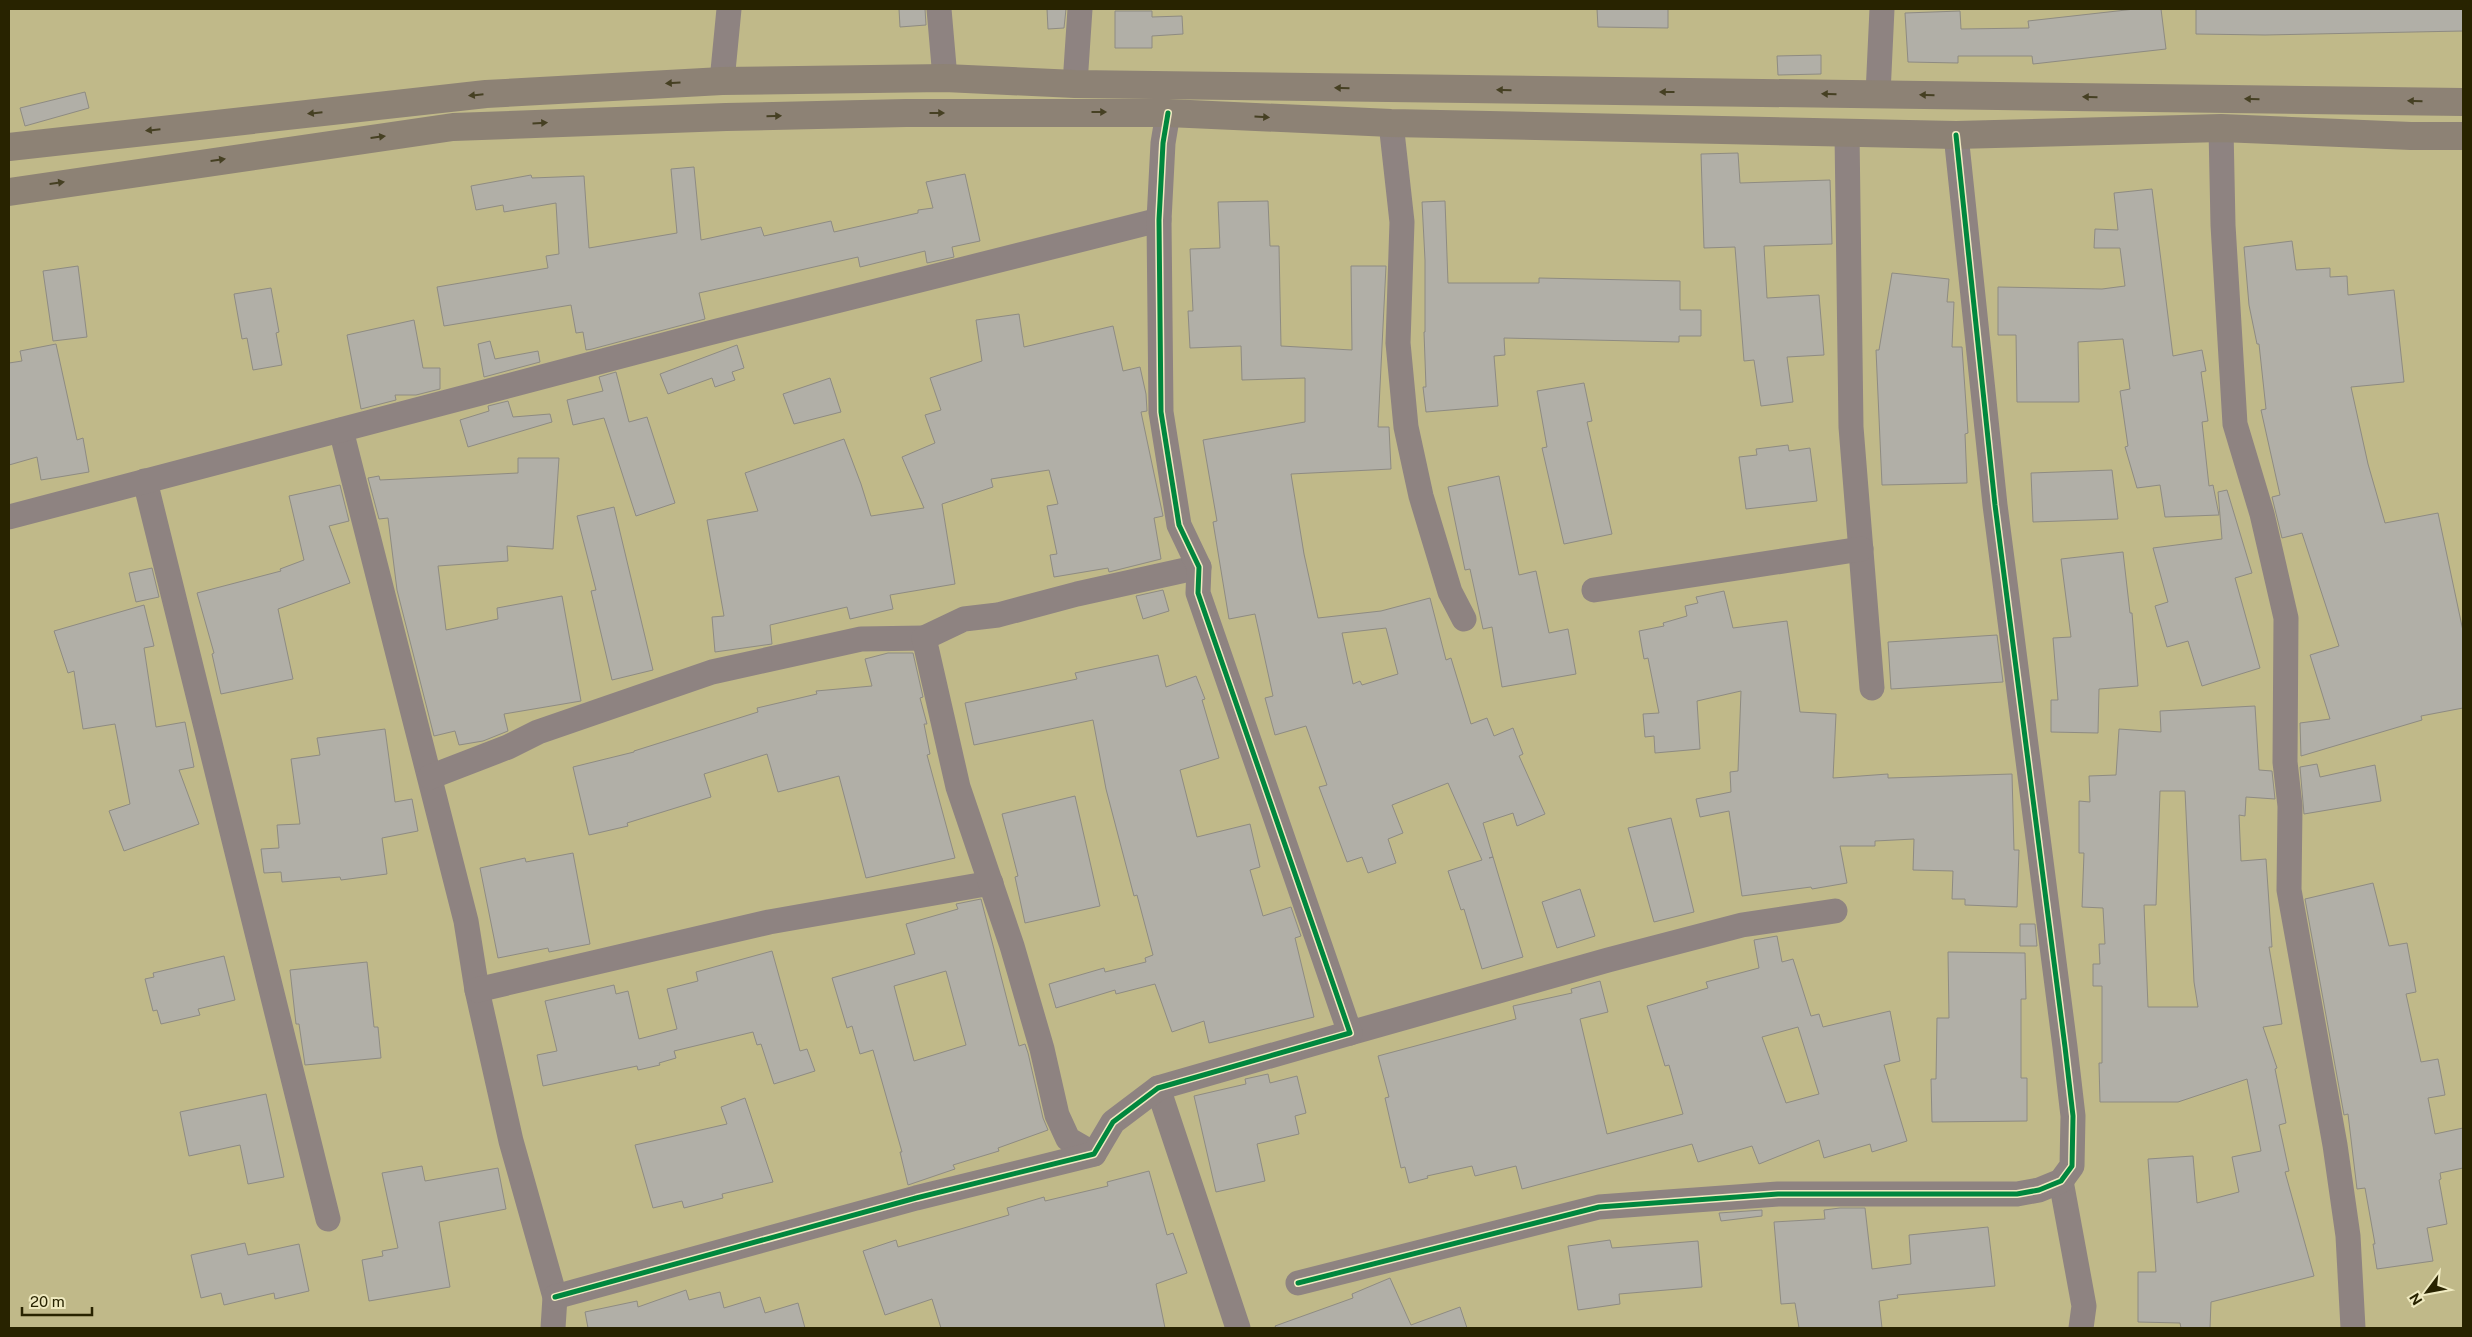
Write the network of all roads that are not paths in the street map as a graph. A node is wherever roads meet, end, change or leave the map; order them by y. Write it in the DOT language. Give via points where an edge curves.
graph roads {
  1 [pos="729,9"];
  2 [pos="939,9"];
  3 [pos="1080,9"];
  4 [pos="1882,9"];
  5 [pos="945,78"];
  6 [pos="722,81"];
  7 [pos="1075,84"];
  8 [pos="1878,94"];
  9 [pos="2463,102"];
  10 [pos="1168,113"];
  11 [pos="1391,123"];
  12 [pos="2221,128"];
  13 [pos="1847,133"];
  14 [pos="1956,135"];
  15 [pos="2463,136"];
  16 [pos="9,146"];
  17 [pos="9,192"];
  18 [pos="1159,220"];
  19 [pos="341,430"];
  20 [pos="145,481"];
  21 [pos="9,517"];
  22 [pos="1861,549"];
  23 [pos="1199,567"];
  24 [pos="1594,590"];
  25 [pos="1464,619"];
  26 [pos="924,638"];
  27 [pos="1872,688"];
  28 [pos="430,776"];
  29 [pos="991,884"];
  30 [pos="1835,911"];
  31 [pos="477,990"];
  32 [pos="1350,1032"];
  33 [pos="1158,1088"];
  34 [pos="1094,1154"];
  35 [pos="2061,1181"];
  36 [pos="328,1219"];
  37 [pos="1298,1284"];
  38 [pos="555,1297"];
  39 [pos="552,1328"];
  40 [pos="1238,1328"];
  41 [pos="2081,1328"];
  42 [pos="2353,1328"];
  1 -- 6 [label="street"];
  2 -- 5 [label="street"];
  3 -- 7 [label="street"];
  4 -- 8 [label="street"];
  5 -- 6 [label="main road"];
  5 -- 7 [label="main road"];
  6 -- 16 [label="main road, one-way" via="486,94"];
  8 -- 7 [label="main road, one-way"];
  9 -- 8 [label="main road, one-way"];
  10 -- 11 [label="main road, one-way"];
  17 -- 10 [label="main road, one-way" via="453,127 897,113"];
  10 -- 18 [label="street"];
  11 -- 13 [label="main road"];
  11 -- 25 [label="street" via="1402,222 1398,343 1406,427 1421,496 1450,592"];
  12 -- 14 [label="main road"];
  12 -- 15 [label="main road"];
  12 -- 42 [label="street" via="2223,225 2235,424 2262,514 2286,618 2285,762 2290,806 2290,890 2348,1236"];
  13 -- 14 [label="main road"];
  13 -- 22 [label="street" via="1851,427"];
  14 -- 35 [label="street" via="1995,506 2073,1116 2072,1166"];
  18 -- 19 [label="street"];
  18 -- 23 [label="street" via="1161,412 1179,525"];
  19 -- 20 [label="street"];
  19 -- 28 [label="street"];
  20 -- 21 [label="street"];
  20 -- 36 [label="street"];
  22 -- 24 [label="street"];
  22 -- 27 [label="street"];
  23 -- 26 [label="street" via="998,615 964,619"];
  23 -- 32 [label="street" via="1198,592"];
  26 -- 28 [label="street" via="861,639 712,672 538,732 508,747"];
  26 -- 29 [label="street" via="958,787"];
  28 -- 31 [label="street" via="466,921"];
  29 -- 31 [label="street" via="769,922"];
  29 -- 34 [label="street" via="1042,1049 1057,1115 1068,1138"];
  30 -- 32 [label="street" via="1742,926"];
  31 -- 38 [label="street" via="510,1141"];
  32 -- 33 [label="street"];
  33 -- 34 [label="street" via="1113,1122"];
  33 -- 40 [label="street"];
  34 -- 38 [label="street" via="916,1198"];
  35 -- 37 [label="street" via="2039,1190 2016,1194 1778,1194 1599,1207"];
  35 -- 41 [label="street" via="2084,1306"];
  38 -- 39 [label="street"];
}
